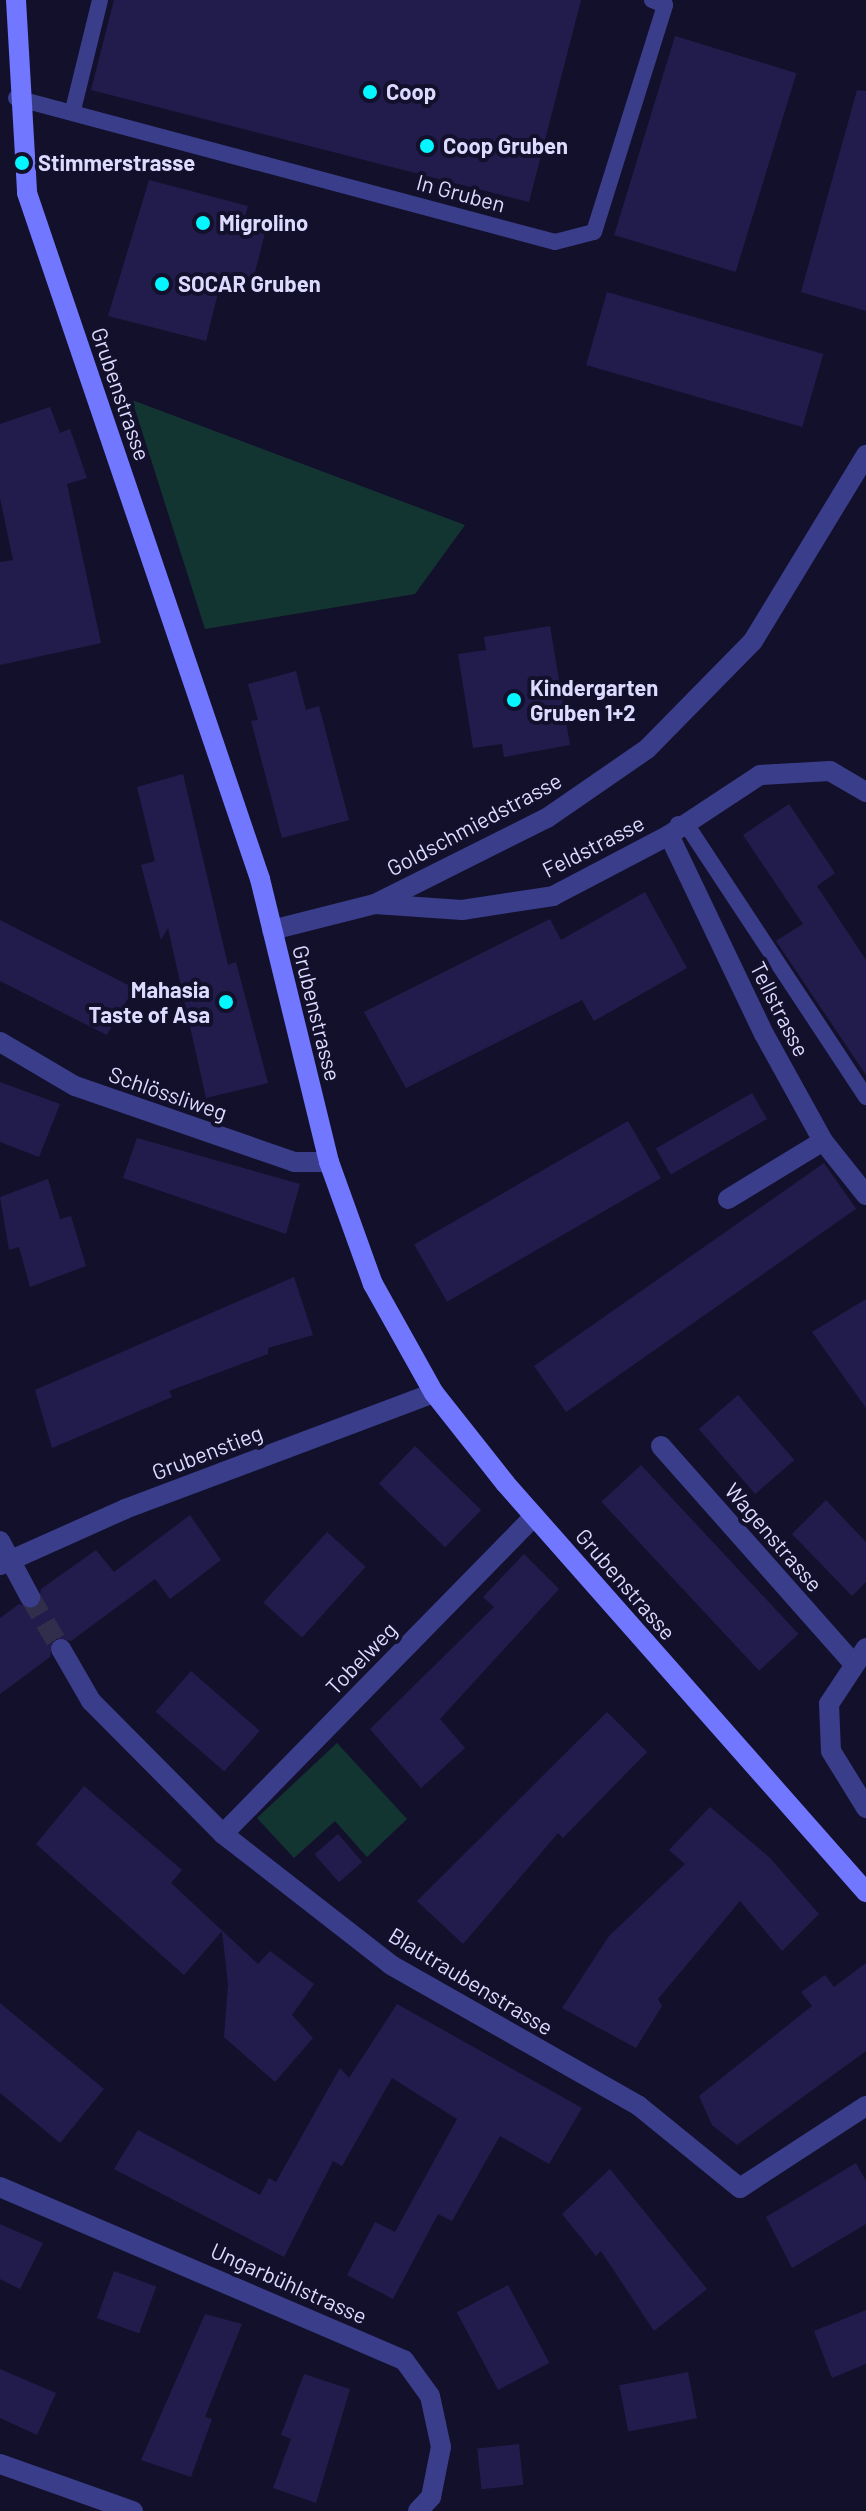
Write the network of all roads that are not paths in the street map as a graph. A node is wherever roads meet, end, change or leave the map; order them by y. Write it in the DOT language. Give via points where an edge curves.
graph roads {
  1 [pos="16,0"];
  2 [pos="100,0"];
  3 [pos="652,0"];
  4 [pos="16,98"];
  5 [pos="73,110"];
  6 [pos="866,455"];
  7 [pos="866,792"];
  8 [pos="674,830"];
  9 [pos="375,904"];
  10 [pos="272,930"];
  11 [pos="0,1042"];
  12 [pos="866,1097"];
  13 [pos="823,1141"];
  14 [pos="329,1162"];
  15 [pos="866,1195"];
  16 [pos="728,1199"];
  17 [pos="434,1393"];
  18 [pos="661,1446"];
  19 [pos="534,1516"];
  20 [pos="3,1555"];
  21 [pos="30,1597"];
  22 [pos="61,1649"];
  23 [pos="858,1654"];
  24 [pos="866,1808"];
  25 [pos="223,1834"];
  26 [pos="866,1892"];
  27 [pos="866,2106"];
  28 [pos="0,2187"];
  29 [pos="0,2464"];
  30 [pos="133,2511"];
  31 [pos="418,2511"];
  1 -- 4 [label="street, Grubenstrasse"];
  2 -- 5 [label="lane"];
  3 -- 5 [label="lane, In Gruben" via="665,5 594,232 555,242"];
  4 -- 5 [label="lane, In Gruben"];
  4 -- 10 [label="street, Grubenstrasse" via="27,193"];
  6 -- 9 [label="street, Goldschmiedstrasse" via="753,641 647,749 547,818"];
  7 -- 8 [label="street, Feldstrasse" via="830,771 760,775"];
  8 -- 9 [label="street, Feldstrasse" via="553,896 462,910"];
  8 -- 12 [label="lane, Tellstrasse" via="690,830"];
  8 -- 13 [label="street, Tellstrasse"];
  9 -- 10 [label="street, Feldstrasse"];
  10 -- 14 [label="street, Grubenstrasse"];
  11 -- 14 [label="street, Schlössliweg" via="75,1086 294,1162"];
  13 -- 15 [label="street, Tellstrasse"];
  13 -- 16 [label="street"];
  14 -- 17 [label="street, Grubenstrasse" via="373,1284"];
  17 -- 19 [label="street, Grubenstrasse"];
  17 -- 20 [label="street, Grubenstieg"];
  18 -- 23 [label="street, Wagenstrasse"];
  19 -- 25 [label="street, Tobelweg"];
  19 -- 26 [label="street, Grubenstrasse"];
  20 -- 21 [label="street"];
  22 -- 25 [label="street, Blautraubenstrasse" via="91,1701"];
  23 -- 24 [label="street, Wagenstrasse" via="829,1704 831,1751"];
  25 -- 27 [label="street, Blautraubenstrasse" via="391,1965 639,2106 740,2188"];
  28 -- 31 [label="street, Ungarbühlstrasse" via="404,2360 430,2396 441,2447 431,2497"];
  29 -- 30 [label="street"];
}
